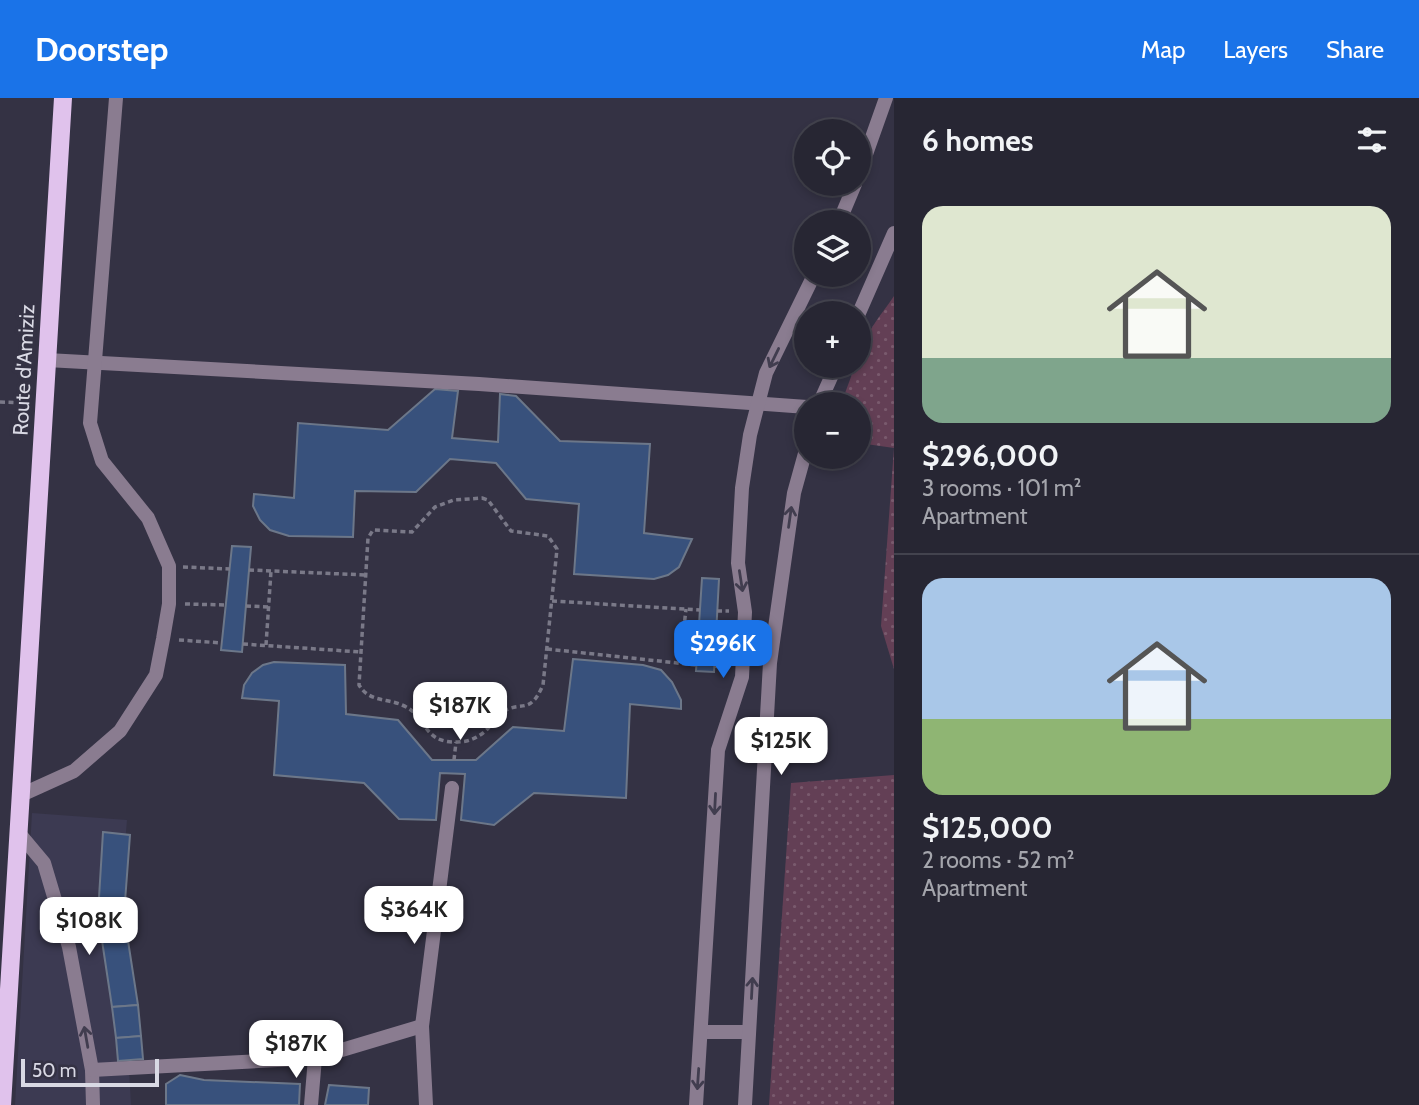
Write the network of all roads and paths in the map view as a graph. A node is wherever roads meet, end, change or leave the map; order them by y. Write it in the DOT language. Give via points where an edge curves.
graph roads {
  1 [pos="63,98"];
  2 [pos="116,98"];
  3 [pos="890,99"];
  4 [pos="871,145"];
  5 [pos="894,233"];
  6 [pos="808,287"];
  7 [pos="864,301"];
  8 [pos="47,360"];
  9 [pos="95,363"];
  10 [pos="0,401"];
  11 [pos="44,404"];
  12 [pos="756,404"];
  13 [pos="794,406"];
  14 [pos="801,469"];
  15 [pos="169,566"];
  16 [pos="230,569"];
  17 [pos="249,570"];
  18 [pos="271,570"];
  19 [pos="366,575"];
  20 [pos="552,601"];
  21 [pos="169,604"];
  22 [pos="226,606"];
  23 [pos="247,606"];
  24 [pos="269,607"];
  25 [pos="686,609"];
  26 [pos="700,610"];
  27 [pos="684,629"];
  28 [pos="698,630"];
  29 [pos="163,639"];
  30 [pos="222,643"];
  31 [pos="243,644"];
  32 [pos="266,645"];
  33 [pos="547,649"];
  34 [pos="361,652"];
  35 [pos="743,659"];
  36 [pos="680,663"];
  37 [pos="770,663"];
  38 [pos="696,665"];
  39 [pos="456,742"];
  40 [pos="454,760"];
  41 [pos="452,788"];
  42 [pos="21,795"];
  43 [pos="18,832"];
  44 [pos="422,1026"];
  45 [pos="701,1032"];
  46 [pos="749,1032"];
  47 [pos="316,1058"];
  48 [pos="92,1070"];
  49 [pos="2,1105"];
  50 [pos="93,1105"];
  51 [pos="312,1105"];
  52 [pos="426,1105"];
  53 [pos="696,1105"];
  54 [pos="745,1105"];
  1 -- 8 [label="main road, Route d'Amiziz"];
  2 -- 9 [label="street"];
  3 -- 4 [label="street"];
  5 -- 7 [label="street"];
  6 -- 12 [label="street, one-way"];
  8 -- 9 [label="street"];
  8 -- 11 [label="main road, Route d'Amiziz"];
  9 -- 12 [label="street"];
  9 -- 15 [label="street" via="90,423 96,449 148,518"];
  10 -- 11 [label="path"];
  11 -- 42 [label="main road, Route d'Amiziz"];
  12 -- 13 [label="street"];
  12 -- 35 [label="street, one-way" via="742,488"];
  37 -- 14 [label="street, one-way"];
  15 -- 16 [label="path"];
  15 -- 21 [label="street"];
  17 -- 18 [label="path"];
  18 -- 19 [label="path"];
  18 -- 24 [label="path"];
  19 -- 20 [label="path" via="373,530 412,532 428,511 443,503 482,498 511,531 552,539 557,549"];
  19 -- 34 [label="path"];
  20 -- 25 [label="path"];
  20 -- 33 [label="path"];
  21 -- 22 [label="path"];
  21 -- 29 [label="street"];
  23 -- 24 [label="path"];
  24 -- 32 [label="path"];
  25 -- 26 [label="path"];
  25 -- 27 [label="path"];
  27 -- 28 [label="path"];
  27 -- 36 [label="path"];
  29 -- 30 [label="path"];
  29 -- 42 [label="street" via="156,676 120,731 74,771"];
  31 -- 32 [label="path"];
  32 -- 34 [label="path"];
  33 -- 36 [label="path"];
  33 -- 39 [label="path" via="543,685 531,703 503,712 470,741"];
  34 -- 39 [label="path" via="359,685 364,693 405,706 434,739"];
  35 -- 37 [label="street"];
  35 -- 45 [label="street, one-way" via="736,699 718,750"];
  36 -- 38 [label="path"];
  46 -- 37 [label="street, one-way"];
  39 -- 40 [label="path"];
  41 -- 44 [label="street"];
  42 -- 43 [label="main road, Route d'Amiziz"];
  48 -- 43 [label="street, one-way" via="69,947 44,863"];
  43 -- 49 [label="main road, Route d'Amiziz"];
  44 -- 47 [label="street"];
  44 -- 52 [label="street"];
  45 -- 46 [label="street"];
  45 -- 53 [label="street, one-way"];
  46 -- 54 [label="street"];
  47 -- 48 [label="street"];
  47 -- 51 [label="street"];
  48 -- 50 [label="street"];
}
